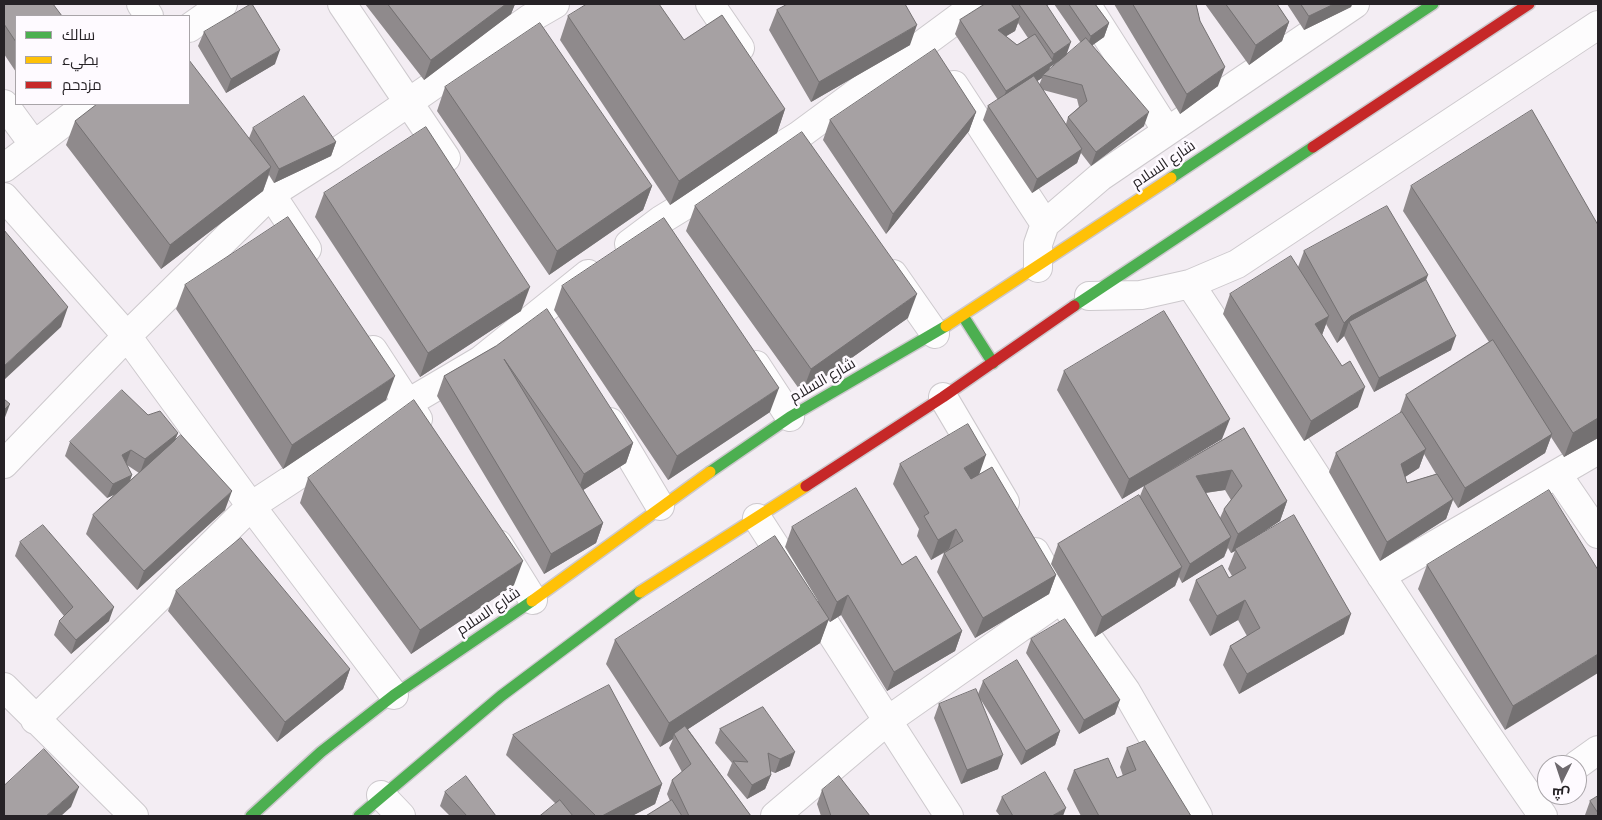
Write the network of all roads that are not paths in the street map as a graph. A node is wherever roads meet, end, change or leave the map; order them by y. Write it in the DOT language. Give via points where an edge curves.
graph roads {
  1 [pos="141,4"];
  2 [pos="223,4"];
  3 [pos="342,4"];
  4 [pos="555,4"];
  5 [pos="710,4"];
  6 [pos="977,4"];
  7 [pos="1086,4"];
  8 [pos="1355,4"];
  9 [pos="1433,4"];
  10 [pos="1529,4"];
  11 [pos="524,11"];
  12 [pos="148,15"];
  13 [pos="912,19"];
  14 [pos="1282,19"];
  15 [pos="190,27"];
  16 [pos="1595,33"];
  17 [pos="926,42"];
  18 [pos="544,43"];
  19 [pos="1297,43"];
  20 [pos="754,70"];
  21 [pos="409,102"];
  22 [pos="4,104"];
  23 [pos="87,105"];
  24 [pos="781,111"];
  25 [pos="1168,131"];
  26 [pos="798,136"];
  27 [pos="34,145"];
  28 [pos="814,160"];
  29 [pos="249,162"];
  30 [pos="4,168"];
  31 [pos="457,176"];
  32 [pos="271,194"];
  33 [pos="645,196"];
  34 [pos="4,197"];
  35 [pos="661,220"];
  36 [pos="1045,224"];
  37 [pos="677,245"];
  38 [pos="880,255"];
  39 [pos="1038,268"];
  40 [pos="320,270"];
  41 [pos="1190,284"];
  42 [pos="1089,296"];
  43 [pos="537,301"];
  44 [pos="963,316"];
  45 [pos="358,328"];
  46 [pos="935,334"];
  47 [pos="557,335"];
  48 [pos="127,336"];
  49 [pos="742,343"];
  50 [pos="993,363"];
  51 [pos="943,397"];
  52 [pos="408,403"];
  53 [pos="598,403"];
  54 [pos="790,417"];
  55 [pos="434,444"];
  56 [pos="1598,450"];
  57 [pos="4,464"];
  58 [pos="1557,474"];
  59 [pos="251,506"];
  60 [pos="660,506"];
  61 [pos="757,518"];
  62 [pos="486,526"];
  63 [pos="1598,534"];
  64 [pos="1381,576"];
  65 [pos="1061,599"];
  66 [pos="533,600"];
  67 [pos="4,687"];
  68 [pos="394,694"];
  69 [pos="35,720"];
  70 [pos="887,721"];
  71 [pos="1598,750"];
  72 [pos="1587,758"];
  73 [pos="381,795"];
  74 [pos="1537,796"];
  75 [pos="134,816"];
  76 [pos="251,816"];
  77 [pos="359,816"];
  78 [pos="401,816"];
  79 [pos="775,816"];
  80 [pos="949,816"];
  81 [pos="1198,816"];
  1 -- 12 [label="street"];
  2 -- 15 [label="street"];
  3 -- 21 [label="street"];
  4 -- 11 [label="street"];
  5 -- 20 [label="street"];
  6 -- 17 [label="street"];
  7 -- 25 [label="street"];
  8 -- 19 [label="street"];
  9 -- 39 [label="street, شارع السلام"];
  10 -- 42 [label="street"];
  11 -- 18 [label="street"];
  11 -- 21 [label="street"];
  13 -- 17 [label="street"];
  14 -- 19 [label="street"];
  16 -- 41 [label="street" via="1237,264"];
  17 -- 26 [label="street"];
  17 -- 36 [label="street"];
  19 -- 25 [label="street"];
  21 -- 31 [label="street"];
  21 -- 32 [label="street"];
  22 -- 27 [label="street"];
  23 -- 27 [label="street"];
  24 -- 26 [label="street"];
  25 -- 36 [label="street" via="1100,177"];
  26 -- 28 [label="street"];
  26 -- 35 [label="street"];
  27 -- 30 [label="street"];
  29 -- 32 [label="street"];
  32 -- 40 [label="street"];
  32 -- 48 [label="street"];
  33 -- 35 [label="street"];
  34 -- 48 [label="street"];
  35 -- 37 [label="street"];
  35 -- 43 [label="street"];
  36 -- 39 [label="street" via="1038,244"];
  38 -- 46 [label="street"];
  39 -- 44 [label="street, شارع السلام"];
  41 -- 42 [label="street" via="1140,295"];
  41 -- 64 [label="street"];
  42 -- 50 [label="street"];
  43 -- 47 [label="street"];
  43 -- 52 [label="street" via="481,360"];
  44 -- 46 [label="street, شارع السلام"];
  44 -- 50 [label="street"];
  45 -- 52 [label="street"];
  46 -- 54 [label="street, شارع السلام"];
  48 -- 57 [label="street"];
  48 -- 59 [label="street"];
  49 -- 54 [label="street"];
  50 -- 51 [label="street"];
  51 -- 61 [label="street"];
  51 -- 65 [label="street"];
  52 -- 55 [label="street"];
  52 -- 59 [label="street"];
  53 -- 60 [label="street"];
  54 -- 60 [label="street, شارع السلام"];
  56 -- 58 [label="street"];
  58 -- 63 [label="street"];
  58 -- 64 [label="street"];
  59 -- 68 [label="street"];
  59 -- 69 [label="street"];
  60 -- 66 [label="street, شارع السلام"];
  61 -- 70 [label="street"];
  61 -- 73 [label="street" via="642,590 571,642"];
  62 -- 66 [label="street"];
  64 -- 74 [label="street"];
  65 -- 70 [label="street"];
  65 -- 81 [label="street" via="1126,691"];
  66 -- 68 [label="street, شارع السلام"];
  67 -- 69 [label="street"];
  68 -- 76 [label="street, شارع السلام" via="321,752"];
  69 -- 75 [label="street"];
  70 -- 79 [label="street"];
  70 -- 80 [label="street"];
  71 -- 72 [label="street"];
  73 -- 77 [label="street"];
  73 -- 78 [label="street"];
}
